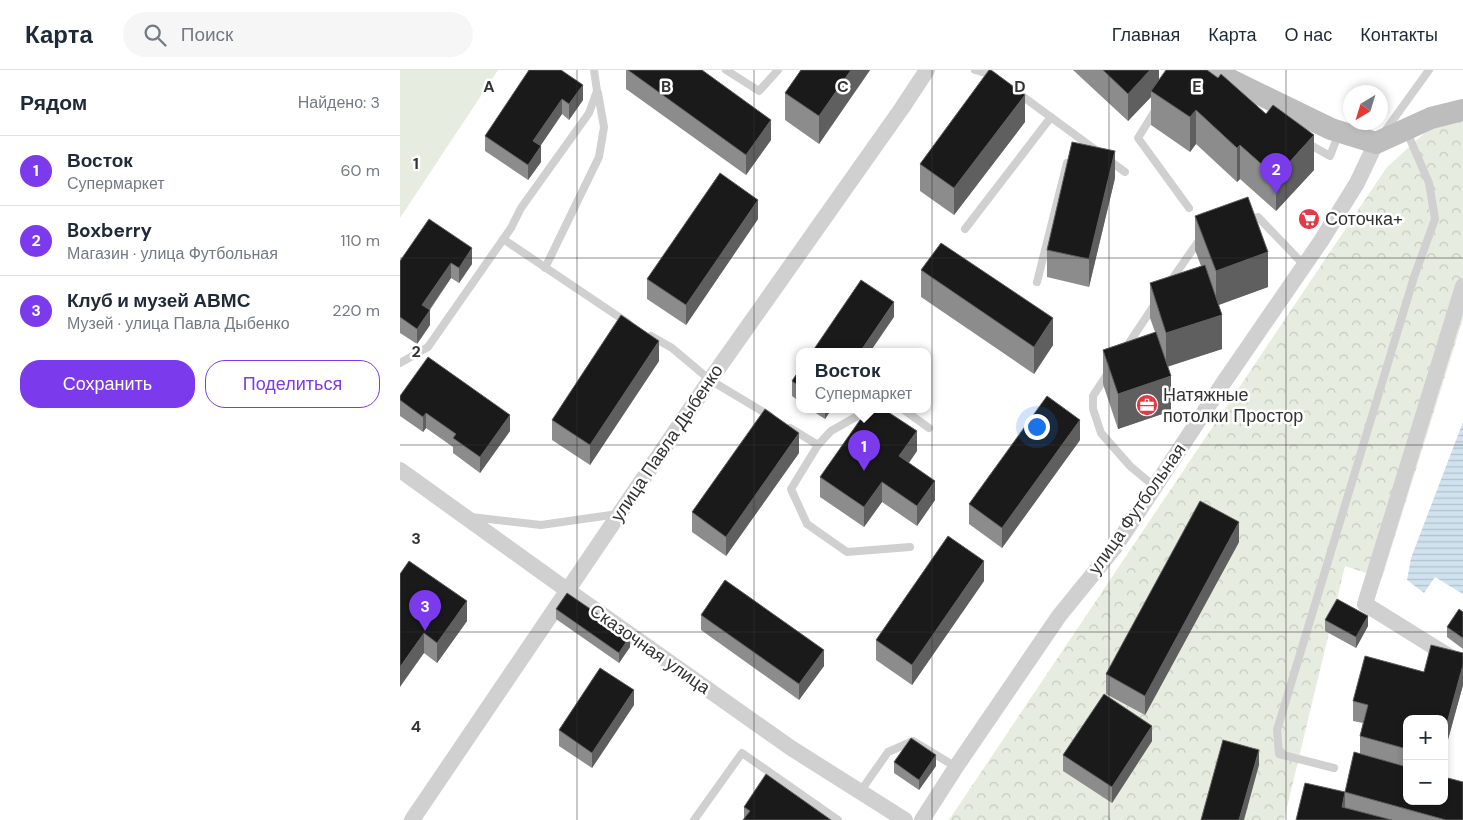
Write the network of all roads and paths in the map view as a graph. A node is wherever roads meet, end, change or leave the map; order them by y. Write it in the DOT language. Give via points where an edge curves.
graph roads {
  1 [pos="594,70"];
  2 [pos="726,70"];
  3 [pos="778,70"];
  4 [pos="927,70"];
  5 [pos="976,70"];
  6 [pos="1210,70"];
  7 [pos="1429,70"];
  8 [pos="999,80"];
  9 [pos="598,91"];
  10 [pos="1014,91"];
  11 [pos="1162,100"];
  12 [pos="1463,110"];
  13 [pos="1051,117"];
  14 [pos="1405,130"];
  15 [pos="1340,132"];
  16 [pos="1074,134"];
  17 [pos="1299,138"];
  18 [pos="1072,143"];
  19 [pos="1376,143"];
  20 [pos="1070,153"];
  21 [pos="1125,172"];
  22 [pos="1189,208"];
  23 [pos="1235,226"];
  24 [pos="965,229"];
  25 [pos="1208,236"];
  26 [pos="503,239"];
  27 [pos="1304,265"];
  28 [pos="545,268"];
  29 [pos="1037,282"];
  30 [pos="1463,286"];
  31 [pos="1164,291"];
  32 [pos="1158,299"];
  33 [pos="634,327"];
  34 [pos="642,331"];
  35 [pos="1120,356"];
  36 [pos="400,362"];
  37 [pos="1115,364"];
  38 [pos="710,380"];
  39 [pos="863,413"];
  40 [pos="908,413"];
  41 [pos="776,420"];
  42 [pos="784,425"];
  43 [pos="930,428"];
  44 [pos="818,445"];
  45 [pos="400,470"];
  46 [pos="1155,486"];
  47 [pos="618,514"];
  48 [pos="464,516"];
  49 [pos="910,547"];
  50 [pos="567,590"];
  51 [pos="1463,665"];
  52 [pos="956,767"];
  53 [pos="1334,768"];
  54 [pos="860,792"];
  55 [pos="412,820"];
  56 [pos="694,820"];
  57 [pos="838,820"];
  58 [pos="905,820"];
  59 [pos="922,820"];
  1 -- 9 [label="lane"];
  2 -- 3 [label="lane" via="759,91"];
  4 -- 38 [label="street, улица Павла Дыбенко"];
  5 -- 8 [label="lane"];
  6 -- 15 [label="main road"];
  7 -- 19 [label="lane"];
  9 -- 26 [label="lane" via="589,113 521,208"];
  9 -- 28 [label="lane" via="604,127 599,156"];
  10 -- 13 [label="lane"];
  11 -- 22 [label="lane" via="1138,138"];
  12 -- 14 [label="main road" via="1431,118"];
  13 -- 16 [label="lane"];
  13 -- 24 [label="lane"];
  14 -- 19 [label="main road"];
  14 -- 53 [label="lane" via="1428,183 1435,220 1414,278 1277,730 1279,754"];
  15 -- 17 [label="lane" via="1330,156"];
  15 -- 19 [label="main road"];
  16 -- 18 [label="lane"];
  16 -- 21 [label="lane"];
  19 -- 27 [label="street, улица Футбольная" via="1357,183"];
  20 -- 29 [label="lane"];
  23 -- 27 [label="lane" via="1258,217"];
  25 -- 31 [label="lane" via="1201,238"];
  26 -- 28 [label="lane"];
  26 -- 36 [label="lane" via="428,347"];
  27 -- 46 [label="street, улица Футбольная"];
  28 -- 33 [label="lane"];
  30 -- 51 [label="street" via="1365,604"];
  32 -- 35 [label="lane"];
  34 -- 38 [label="lane" via="672,348"];
  37 -- 46 [label="lane" via="1093,396 1093,409 1101,433 1130,466"];
  38 -- 41 [label="lane"];
  38 -- 47 [label="street, улица Павла Дыбенко"];
  39 -- 44 [label="lane" via="831,431"];
  40 -- 43 [label="lane"];
  42 -- 44 [label="lane"];
  44 -- 49 [label="lane" via="791,490 807,524 847,552"];
  45 -- 48 [label="street, Сказочная улица"];
  46 -- 52 [label="street, улица Футбольная" via="1116,547 1059,616"];
  47 -- 48 [label="lane" via="540,525"];
  47 -- 50 [label="street, улица Павла Дыбенко"];
  48 -- 50 [label="street, Сказочная улица"];
  50 -- 54 [label="street, Сказочная улица" via="791,748"];
  50 -- 55 [label="street, улица Павла Дыбенко"];
  52 -- 54 [label="lane" via="913,741 888,752"];
  52 -- 59 [label="street, улица Футбольная"];
  54 -- 58 [label="street, Сказочная улица"];
  56 -- 57 [label="lane" via="742,753"];
}
